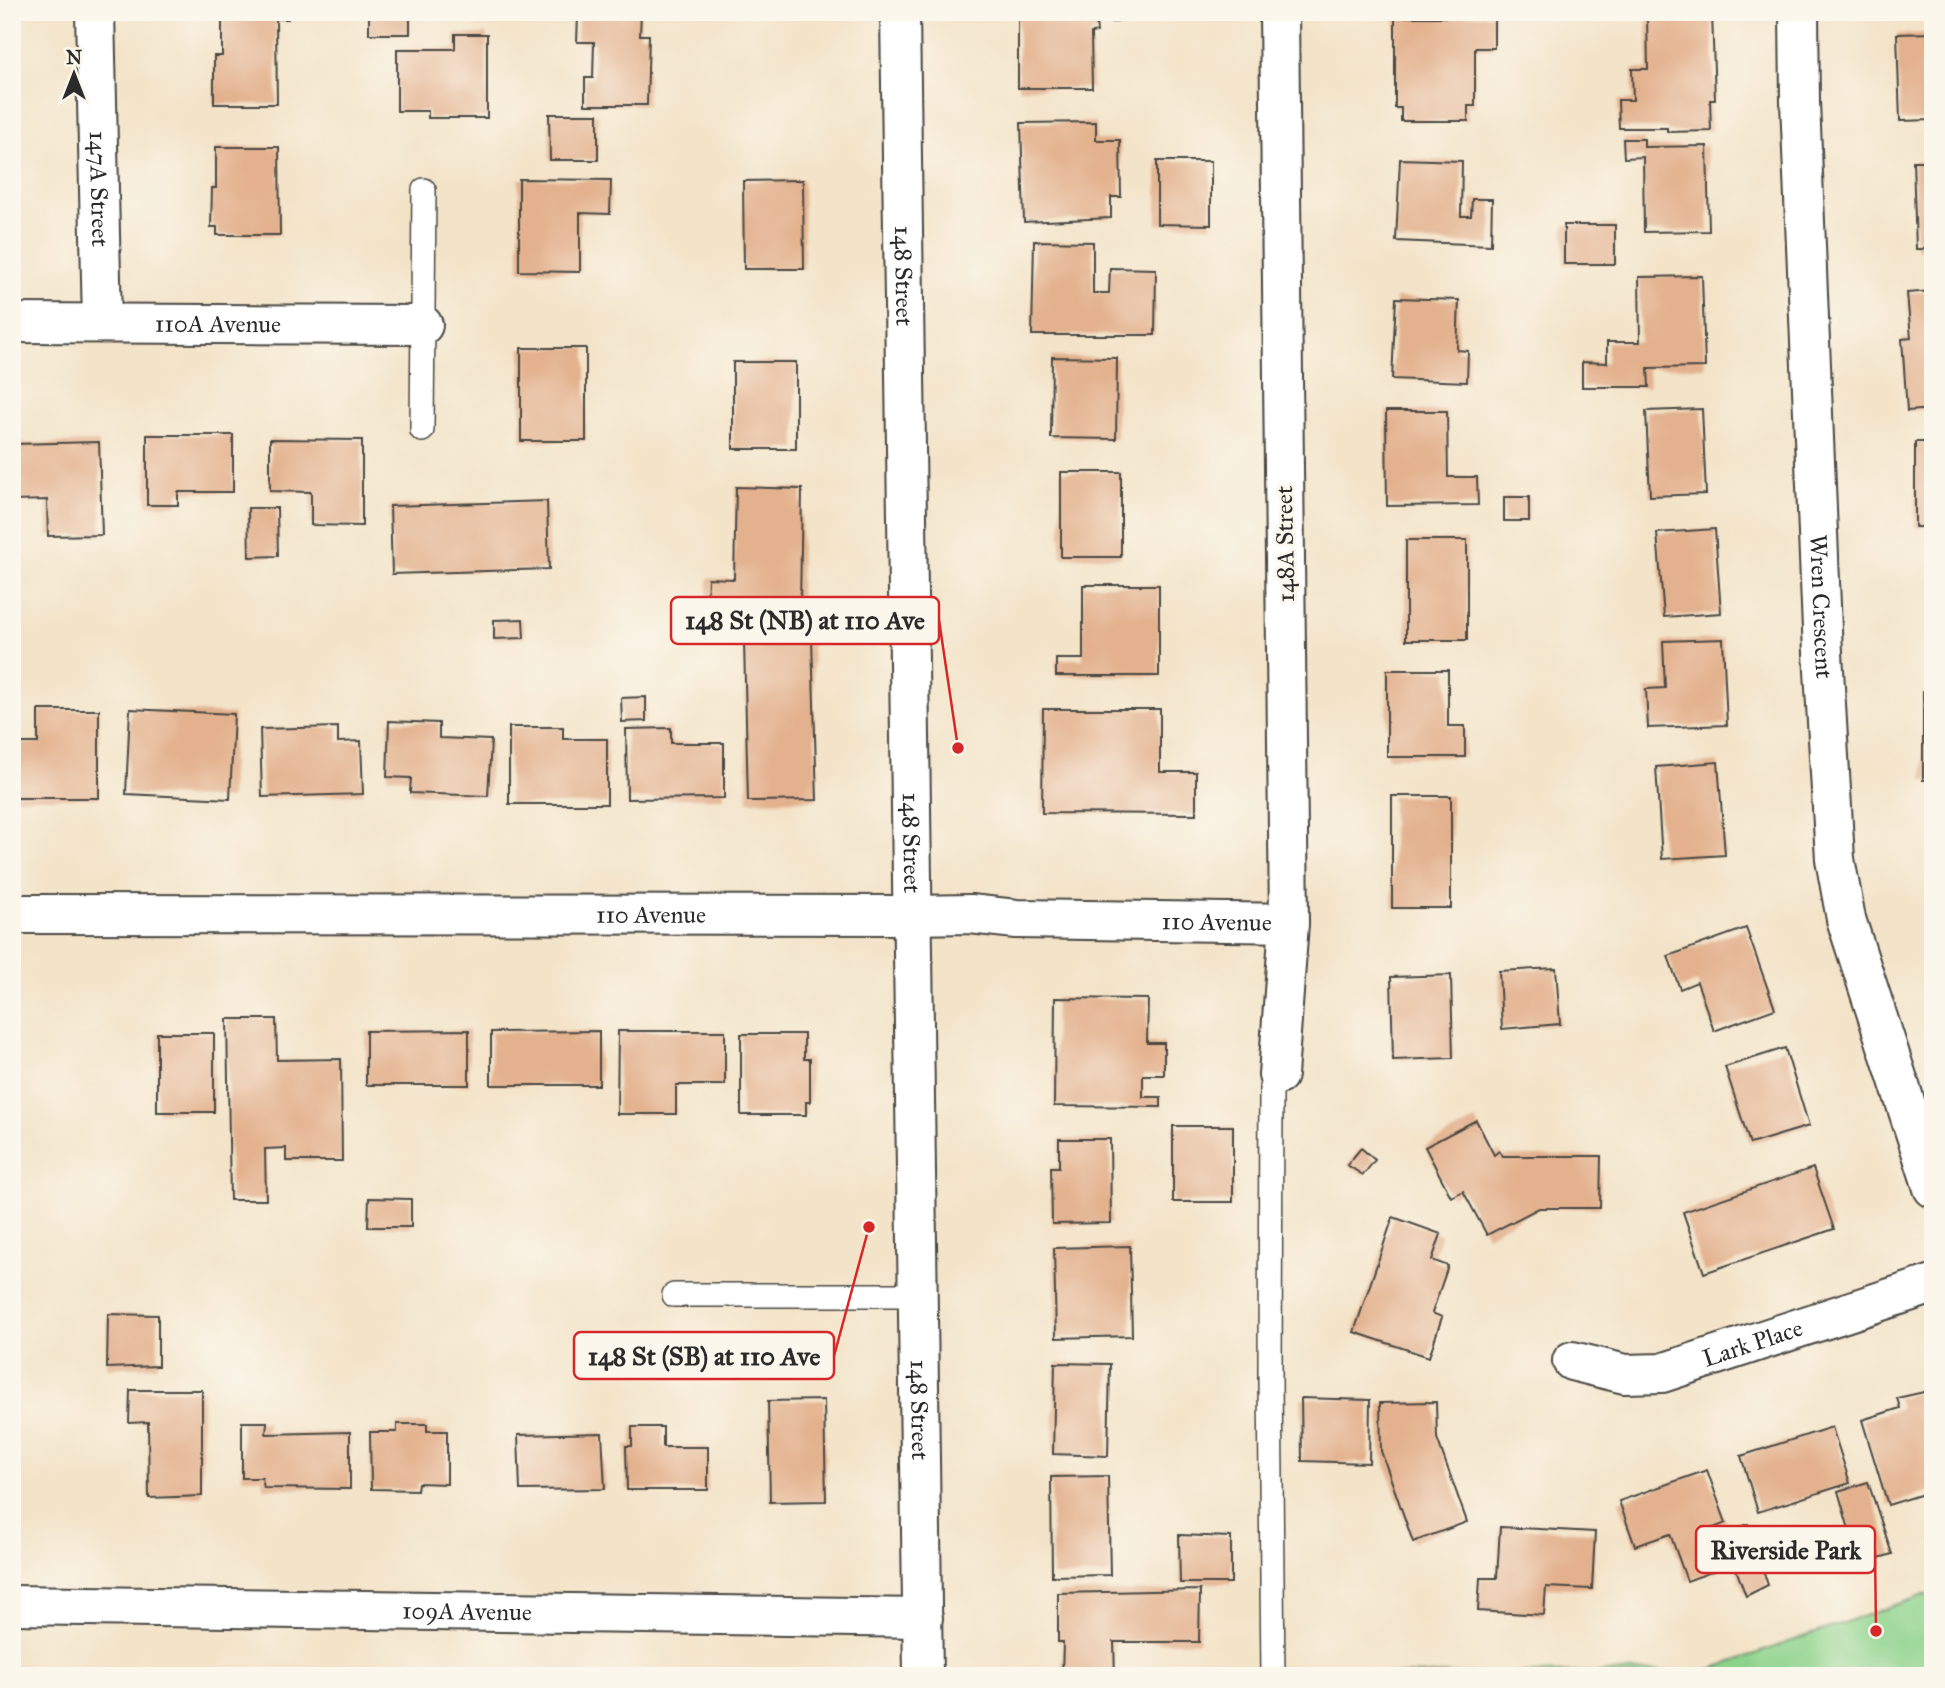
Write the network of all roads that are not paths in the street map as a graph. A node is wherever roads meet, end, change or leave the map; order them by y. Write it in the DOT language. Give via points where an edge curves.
graph roads {
  1 [pos="95,12"];
  2 [pos="900,12"];
  3 [pos="1279,12"];
  4 [pos="1799,12"];
  5 [pos="424,190"];
  6 [pos="12,323"];
  7 [pos="102,323"];
  8 [pos="423,325"];
  9 [pos="422,430"];
  10 [pos="12,914"];
  11 [pos="913,915"];
  12 [pos="1289,923"];
  13 [pos="1278,1075"];
  14 [pos="1933,1188"];
  15 [pos="1933,1284"];
  16 [pos="674,1295"];
  17 [pos="918,1295"];
  18 [pos="1572,1361"];
  19 [pos="12,1605"];
  20 [pos="923,1618"];
  21 [pos="923,1676"];
  22 [pos="1273,1676"];
  1 -- 7 [label="street, 147A Street"];
  2 -- 11 [label="street, 148 Street"];
  3 -- 12 [label="street, 148A Street"];
  4 -- 14 [label="street, Wren Crescent" via="1835,859 1846,919"];
  5 -- 8 [label="lane"];
  6 -- 7 [label="street, 110A Avenue"];
  7 -- 8 [label="street, 110A Avenue"];
  8 -- 9 [label="lane"];
  10 -- 11 [label="street, 110 Avenue"];
  11 -- 12 [label="street, 110 Avenue"];
  11 -- 17 [label="street, 148 Street"];
  12 -- 13 [label="street, 148A Street"];
  13 -- 22 [label="lane" via="1271,1088"];
  15 -- 18 [label="street, Lark Place" via="1662,1373 1625,1374"];
  16 -- 17 [label="lane"];
  17 -- 20 [label="street, 148 Street"];
  19 -- 20 [label="street, 109A Avenue"];
  20 -- 21 [label="street, 148 Street"];
}
